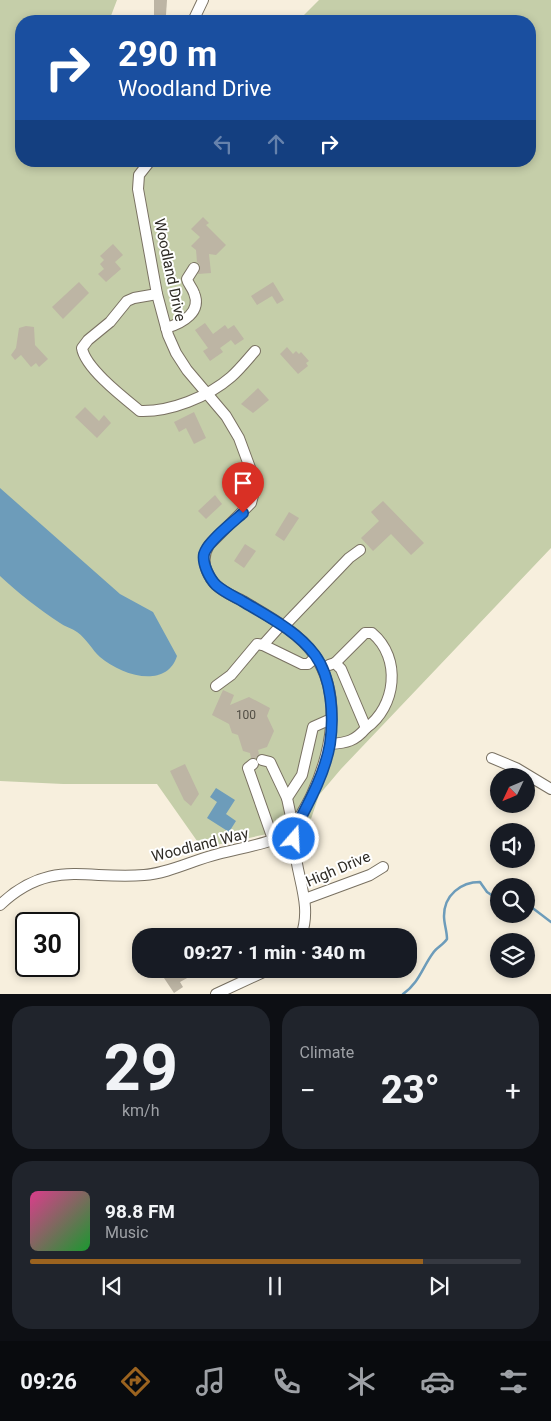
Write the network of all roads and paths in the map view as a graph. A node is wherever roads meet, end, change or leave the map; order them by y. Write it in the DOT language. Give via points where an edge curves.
graph roads {
  1 [pos="203,0"];
  2 [pos="196,15"];
  3 [pos="145,167"];
  4 [pos="194,268"];
  5 [pos="157,294"];
  6 [pos="166,328"];
  7 [pos="255,351"];
  8 [pos="207,392"];
  9 [pos="360,550"];
  10 [pos="282,626"];
  11 [pos="264,645"];
  12 [pos="316,657"];
  13 [pos="335,664"];
  14 [pos="322,668"];
  15 [pos="216,686"];
  16 [pos="331,719"];
  17 [pos="366,728"];
  18 [pos="330,744"];
  19 [pos="492,758"];
  20 [pos="551,789"];
  21 [pos="287,798"];
  22 [pos="294,831"];
  23 [pos="274,842"];
  24 [pos="383,867"];
  25 [pos="305,899"];
  26 [pos="0,905"];
  27 [pos="304,928"];
  28 [pos="251,978"];
  29 [pos="216,994"];
  1 -- 2 [label="street"];
  3 -- 5 [label="street, Woodland Drive" via="137,181"];
  4 -- 6 [label="street" via="187,278 196,308 186,319"];
  5 -- 6 [label="street, Woodland Drive"];
  5 -- 8 [label="street" via="127,301 100,332 88,340 82,348 83,357 140,411 169,407"];
  6 -- 8 [label="street, Woodland Drive" via="176,353"];
  7 -- 8 [label="street" via="232,376"];
  8 -- 10 [label="street, Woodland Drive" via="239,438 256,484 251,503 204,553 206,566 215,584 224,592"];
  9 -- 10 [label="street"];
  10 -- 11 [label="street"];
  10 -- 12 [label="street, Woodland Drive"];
  11 -- 12 [label="street" via="302,664 308,664"];
  11 -- 15 [label="street" via="257,644 231,675"];
  12 -- 14 [label="street, Woodland Drive"];
  13 -- 14 [label="street"];
  13 -- 17 [label="street" via="341,669"];
  13 -- 17 [label="street" via="365,633 379,638 393,680 382,712"];
  14 -- 16 [label="street, Woodland Drive" via="331,704"];
  16 -- 18 [label="street, Woodland Drive"];
  16 -- 21 [label="street" via="313,727 302,775"];
  17 -- 18 [label="street" via="347,743"];
  18 -- 22 [label="street, Woodland Drive" via="324,768"];
  19 -- 20 [label="street"];
  21 -- 22 [label="street"];
  21 -- 23 [label="street" via="270,762 258,762 248,768"];
  22 -- 23 [label="street, Woodland Way"];
  22 -- 25 [label="street"];
  23 -- 26 [label="street, Woodland Way" via="216,854 144,875 54,875 27,885"];
  24 -- 25 [label="street, High Drive"];
  25 -- 27 [label="street"];
  28 -- 29 [label="street"];
}
